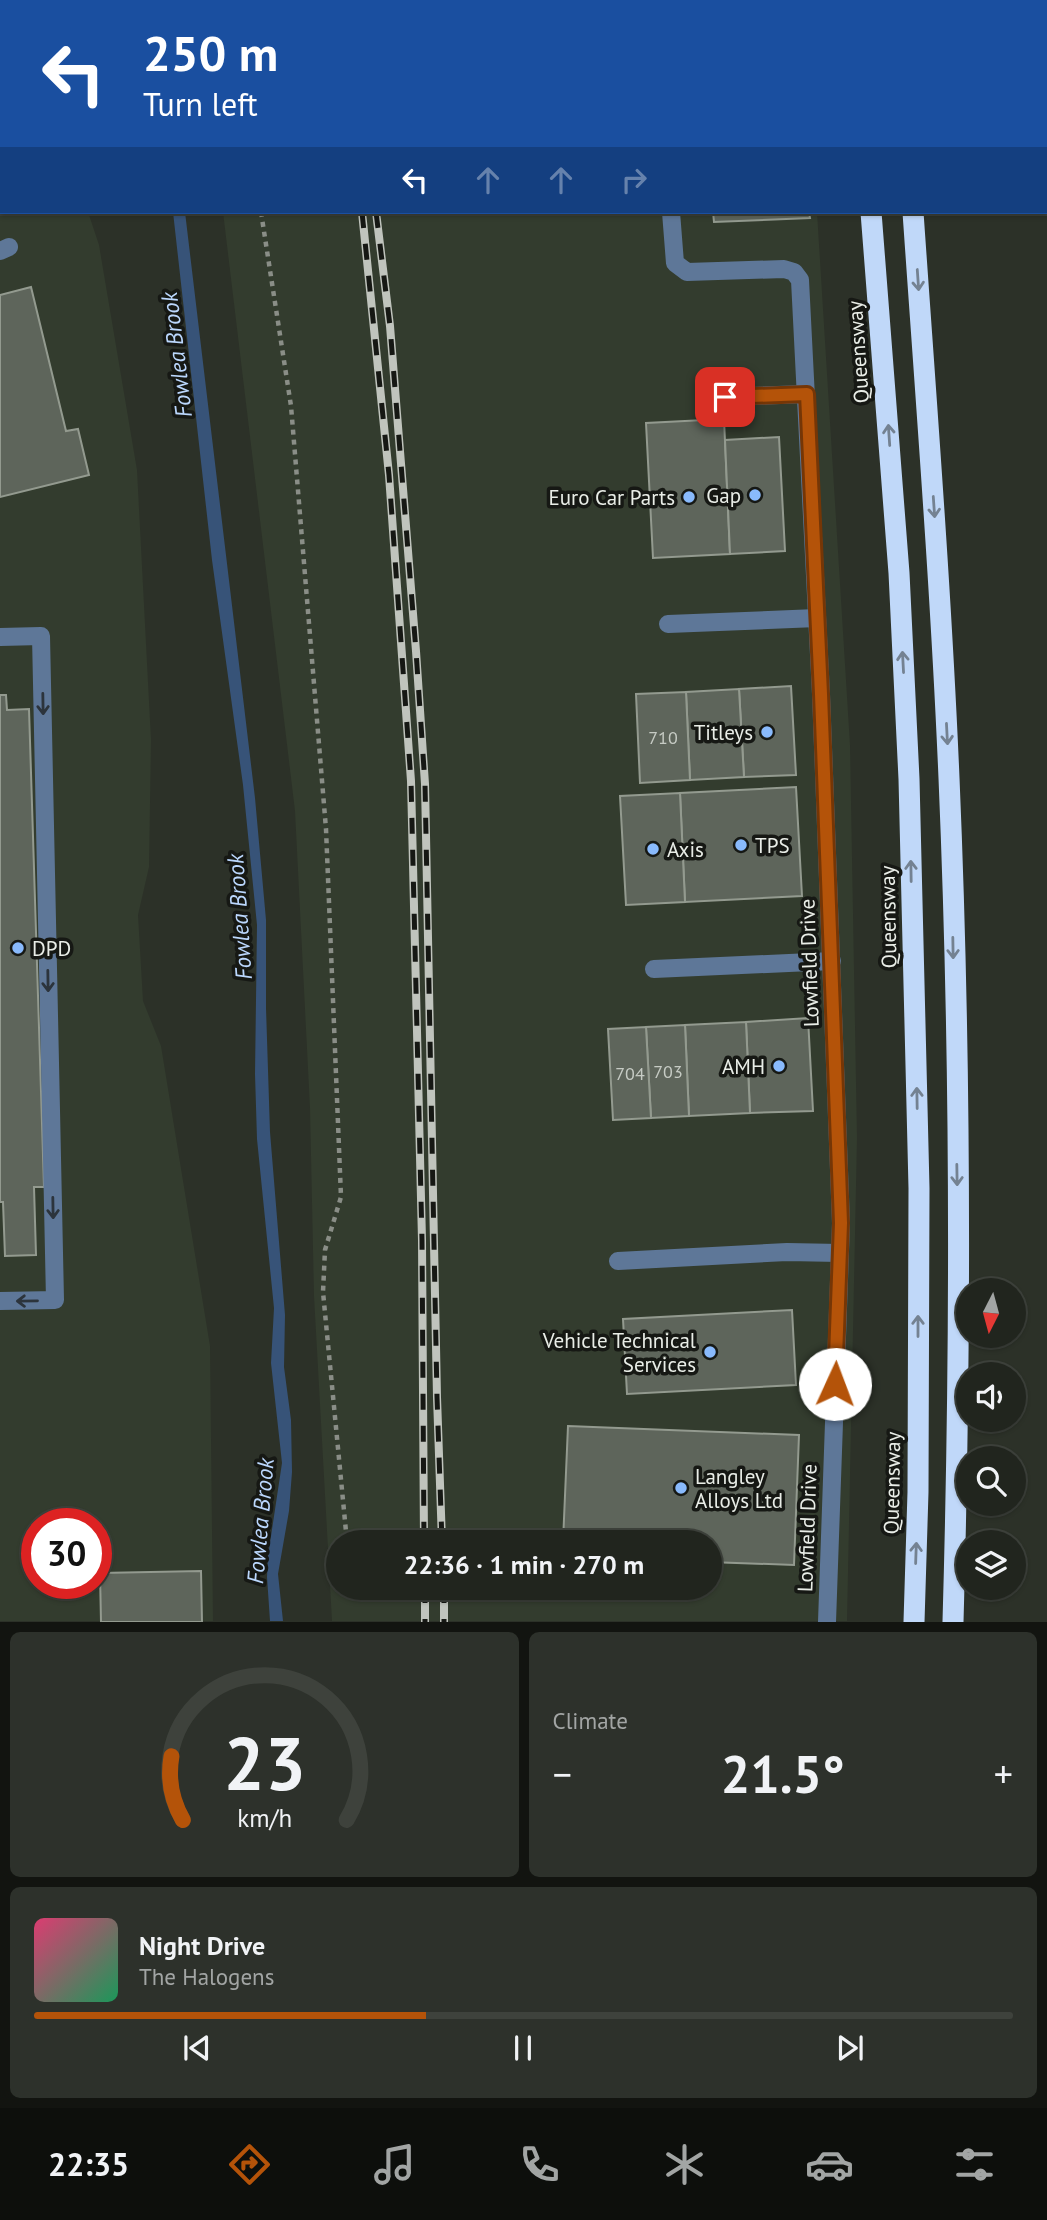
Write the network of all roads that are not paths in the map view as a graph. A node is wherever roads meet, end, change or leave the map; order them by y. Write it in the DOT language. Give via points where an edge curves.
graph roads {
  1 [pos="671,214"];
  2 [pos="872,214"];
  3 [pos="913,214"];
  4 [pos="807,394"];
  5 [pos="725,397"];
  6 [pos="817,618"];
  7 [pos="668,624"];
  8 [pos="0,637"];
  9 [pos="832,961"];
  10 [pos="654,969"];
  11 [pos="840,1253"];
  12 [pos="618,1261"];
  13 [pos="0,1301"];
  14 [pos="827,1622"];
  15 [pos="914,1622"];
  16 [pos="953,1622"];
  1 -- 4 [label="street, Lowfield Drive" via="675,262 681,269 695,274 794,272 800,280"];
  15 -- 2 [label="highway, Queensway, one-way" via="919,1188 909,779"];
  3 -- 16 [label="highway, one-way" via="949,782 958,1269"];
  4 -- 5 [label="street"];
  4 -- 6 [label="street, Lowfield Drive"];
  6 -- 7 [label="street"];
  6 -- 9 [label="street, Lowfield Drive"];
  8 -- 13 [label="street, one-way" via="41,636 55,1300"];
  9 -- 10 [label="street"];
  9 -- 11 [label="street, Lowfield Drive"];
  11 -- 12 [label="street" via="787,1251"];
  11 -- 14 [label="street, Lowfield Drive"];
}
